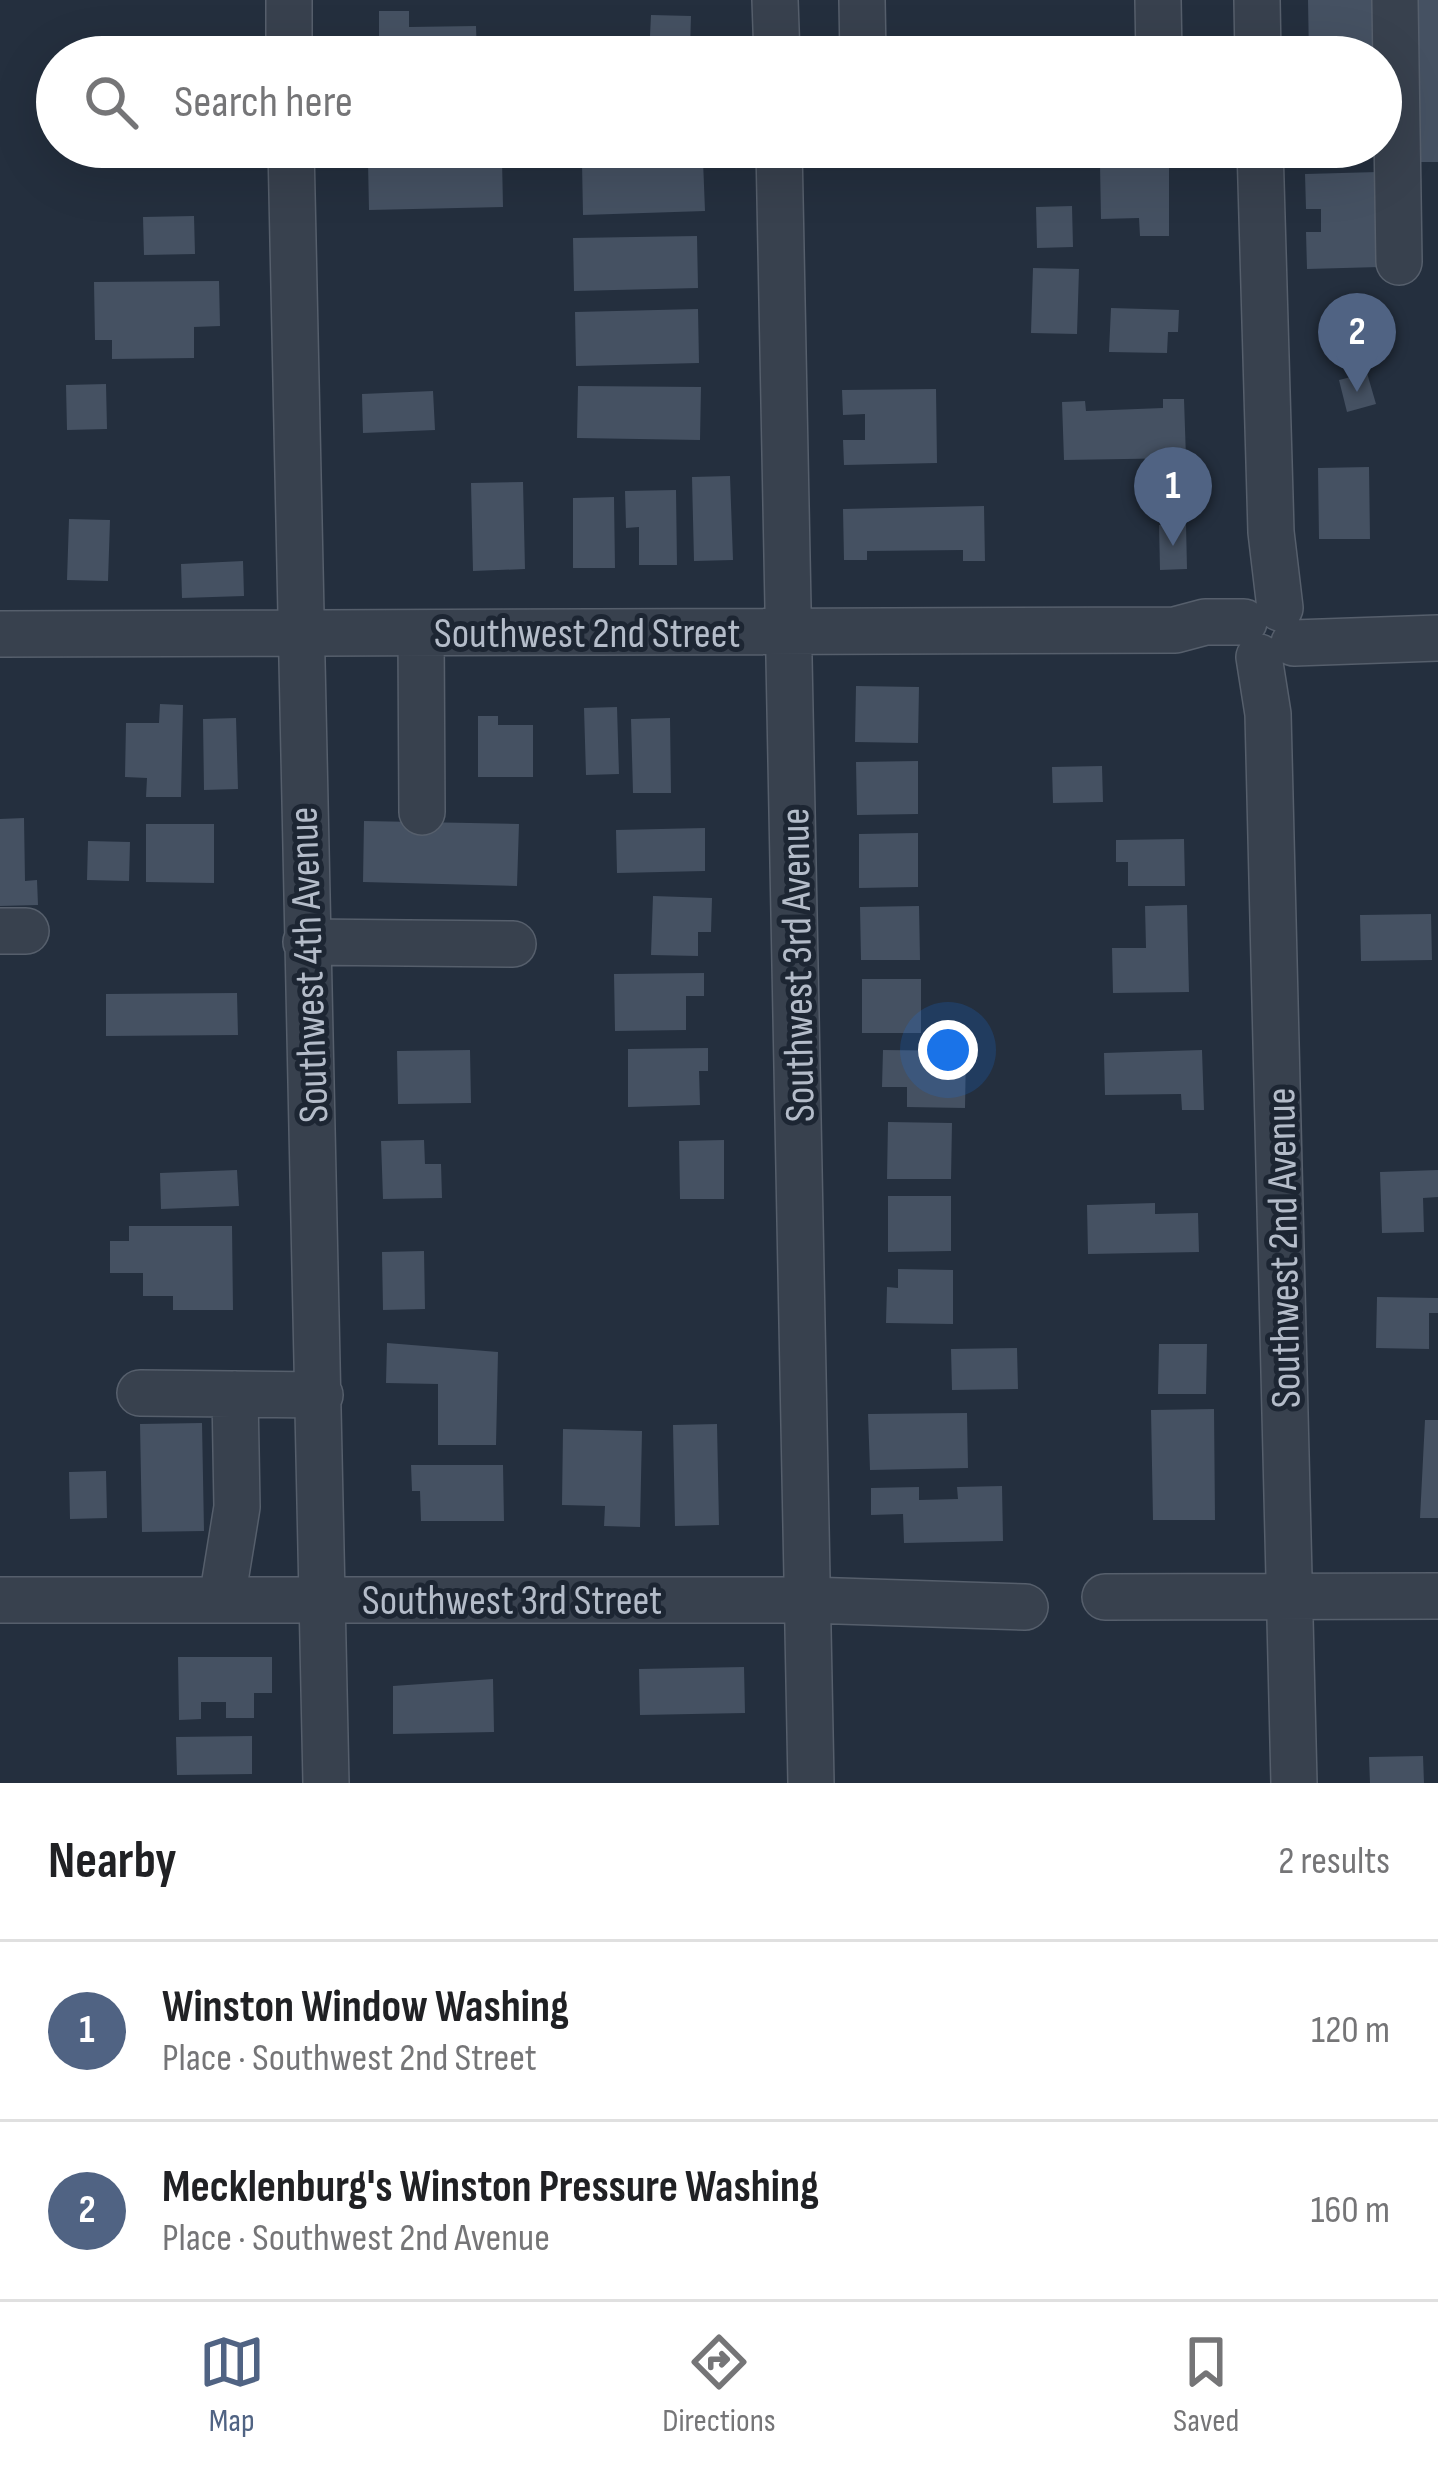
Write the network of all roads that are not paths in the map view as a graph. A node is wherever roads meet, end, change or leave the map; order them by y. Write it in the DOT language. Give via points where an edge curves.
graph roads {
  1 [pos="289,0"];
  2 [pos="775,0"];
  3 [pos="862,0"];
  4 [pos="1158,0"];
  5 [pos="1256,0"];
  6 [pos="1395,0"];
  7 [pos="290,36"];
  8 [pos="776,36"];
  9 [pos="863,36"];
  10 [pos="1159,36"];
  11 [pos="1257,36"];
  12 [pos="1399,36"];
  13 [pos="1402,58"];
  14 [pos="291,168"];
  15 [pos="779,168"];
  16 [pos="1261,168"];
  17 [pos="1418,191"];
  18 [pos="1399,262"];
  19 [pos="790,631"];
  20 [pos="1269,632"];
  21 [pos="0,634"];
  22 [pos="298,634"];
  23 [pos="421,634"];
  24 [pos="1438,638"];
  25 [pos="422,812"];
  26 [pos="306,942"];
  27 [pos="513,944"];
  28 [pos="140,1393"];
  29 [pos="235,1394"];
  30 [pos="320,1395"];
  31 [pos="1291,1596"];
  32 [pos="1438,1596"];
  33 [pos="1105,1597"];
  34 [pos="222,1599"];
  35 [pos="322,1599"];
  36 [pos="0,1600"];
  37 [pos="808,1600"];
  38 [pos="1024,1606"];
  39 [pos="326,1783"];
  40 [pos="811,1783"];
  41 [pos="1294,1783"];
  1 -- 7 [label="street"];
  2 -- 8 [label="street"];
  3 -- 9 [label="street"];
  4 -- 10 [label="street"];
  5 -- 11 [label="street"];
  6 -- 12 [label="street"];
  13 -- 17 [label="street"];
  14 -- 22 [label="street, Southwest 4th Avenue"];
  15 -- 19 [label="street, Southwest 3rd Avenue"];
  16 -- 20 [label="street, Southwest 2nd Avenue"];
  17 -- 18 [label="street"];
  19 -- 20 [label="street, Southwest 2nd Street" via="1175,630 1205,622"];
  19 -- 23 [label="street, Southwest 2nd Street"];
  19 -- 37 [label="street, Southwest 3rd Avenue"];
  20 -- 24 [label="street, Southwest 2nd Street" via="1347,623 1375,640"];
  20 -- 31 [label="street, Southwest 2nd Avenue"];
  21 -- 22 [label="street, Southwest 2nd Street"];
  22 -- 23 [label="street, Southwest 2nd Street"];
  22 -- 26 [label="street, Southwest 4th Avenue"];
  23 -- 25 [label="street"];
  26 -- 27 [label="street"];
  26 -- 30 [label="street, Southwest 4th Avenue"];
  28 -- 29 [label="street"];
  29 -- 30 [label="street"];
  29 -- 34 [label="street" via="237,1507"];
  30 -- 35 [label="street, Southwest 4th Avenue"];
  31 -- 32 [label="street"];
  31 -- 33 [label="street"];
  31 -- 41 [label="street, Southwest 2nd Avenue"];
  34 -- 35 [label="street, Southwest 3rd Street"];
  34 -- 36 [label="street, Southwest 3rd Street"];
  35 -- 37 [label="street, Southwest 3rd Street"];
  35 -- 39 [label="street, Southwest 4th Avenue"];
  37 -- 38 [label="street, Southwest 3rd Street"];
  37 -- 40 [label="street, Southwest 3rd Avenue"];
}
